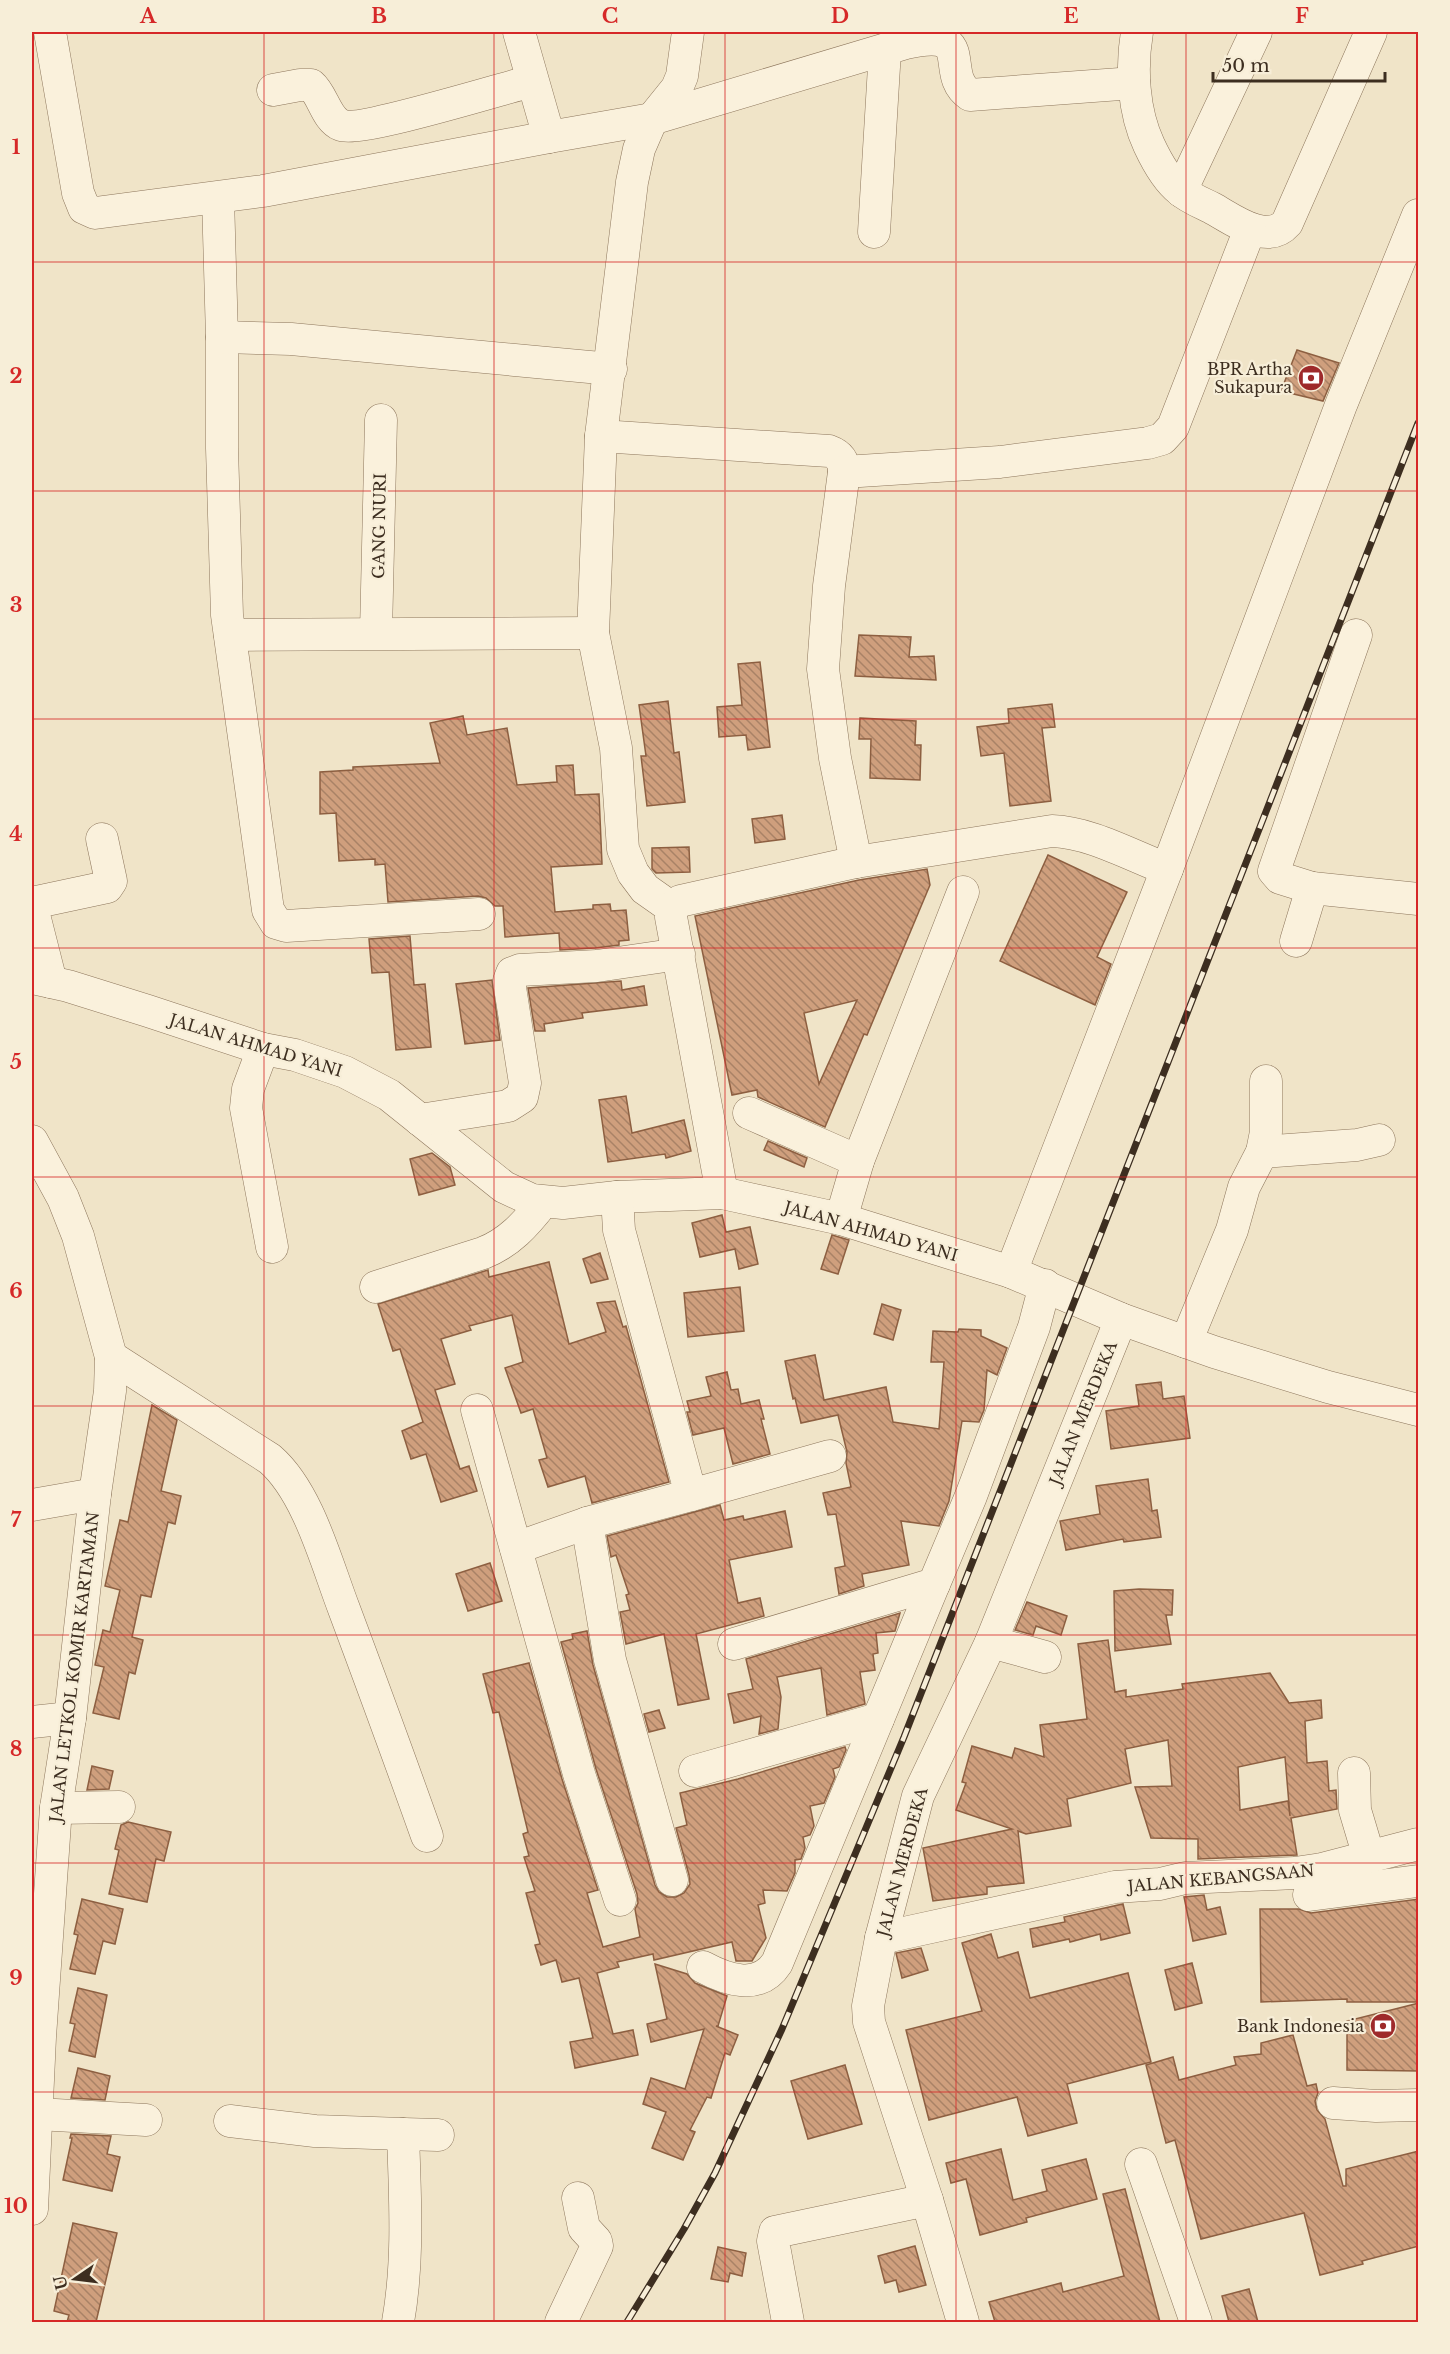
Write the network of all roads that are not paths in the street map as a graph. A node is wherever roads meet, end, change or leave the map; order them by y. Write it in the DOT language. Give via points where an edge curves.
graph roads {
  1 [pos="519,32"];
  2 [pos="688,32"];
  3 [pos="1137,32"];
  4 [pos="1256,32"];
  5 [pos="1371,32"];
  6 [pos="44,43"];
  7 [pos="885,50"];
  8 [pos="532,81"];
  9 [pos="1134,83"];
  10 [pos="273,90"];
  11 [pos="652,119"];
  12 [pos="549,137"];
  13 [pos="1180,191"];
  14 [pos="218,198"];
  15 [pos="1419,215"];
  16 [pos="1250,229"];
  17 [pos="874,232"];
  18 [pos="222,336"];
  19 [pos="611,369"];
  20 [pos="381,420"];
  21 [pos="601,436"];
  22 [pos="843,472"];
  23 [pos="376,633"];
  24 [pos="592,633"];
  25 [pos="230,635"];
  26 [pos="1356,636"];
  27 [pos="102,839"];
  28 [pos="856,862"];
  29 [pos="1167,869"];
  30 [pos="1312,888"];
  31 [pos="963,892"];
  32 [pos="1419,899"];
  33 [pos="32,905"];
  34 [pos="672,908"];
  35 [pos="479,914"];
  36 [pos="1296,941"];
  37 [pos="679,954"];
  38 [pos="41,980"];
  39 [pos="263,1049"];
  40 [pos="1266,1080"];
  41 [pos="749,1113"];
  42 [pos="420,1120"];
  43 [pos="1378,1140"];
  44 [pos="32,1141"];
  45 [pos="1262,1152"];
  46 [pos="858,1161"];
  47 [pos="722,1193"];
  48 [pos="617,1197"];
  49 [pos="543,1202"];
  50 [pos="841,1219"];
  51 [pos="272,1247"];
  52 [pos="1011,1272"];
  53 [pos="1045,1285"];
  54 [pos="376,1287"];
  55 [pos="1109,1313"];
  56 [pos="1186,1342"];
  57 [pos="111,1357"];
  58 [pos="477,1410"];
  59 [pos="1419,1410"];
  60 [pos="830,1456"];
  61 [pos="95,1494"];
  62 [pos="691,1495"];
  63 [pos="32,1505"];
  64 [pos="587,1523"];
  65 [pos="516,1548"];
  66 [pos="934,1584"];
  67 [pos="991,1642"];
  68 [pos="734,1644"];
  69 [pos="1045,1657"];
  70 [pos="70,1718"];
  71 [pos="878,1719"];
  72 [pos="32,1722"];
  73 [pos="695,1772"];
  74 [pos="1354,1773"];
  75 [pos="118,1807"];
  76 [pos="56,1808"];
  77 [pos="427,1836"];
  78 [pos="1419,1844"];
  79 [pos="1369,1857"];
  80 [pos="672,1880"];
  81 [pos="1419,1881"];
  82 [pos="1309,1895"];
  83 [pos="620,1900"];
  84 [pos="881,1938"];
  85 [pos="703,1967"];
  86 [pos="1333,2103"];
  87 [pos="1419,2105"];
  88 [pos="37,2114"];
  89 [pos="146,2121"];
  90 [pos="230,2121"];
  91 [pos="403,2134"];
  92 [pos="438,2134"];
  93 [pos="1141,2163"];
  94 [pos="578,2198"];
  95 [pos="927,2200"];
  96 [pos="32,2203"];
  97 [pos="32,2209"];
  98 [pos="398,2322"];
  99 [pos="561,2322"];
  100 [pos="788,2322"];
  101 [pos="963,2322"];
  102 [pos="1196,2322"];
  1 -- 8 [label="street"];
  2 -- 11 [label="street" via="682,76"];
  3 -- 9 [label="street"];
  4 -- 13 [label="street"];
  5 -- 16 [label="street" via="1287,223 1273,231"];
  6 -- 14 [label="street" via="84,208 99,213"];
  7 -- 9 [label="street" via="926,39 945,42 954,58 960,84 970,95"];
  7 -- 11 [label="street"];
  7 -- 17 [label="street"];
  8 -- 10 [label="street" via="378,122 349,126 336,122 311,85"];
  8 -- 12 [label="street"];
  9 -- 13 [label="street" via="1149,145"];
  11 -- 12 [label="street"];
  11 -- 19 [label="street" via="639,149 632,182"];
  12 -- 14 [label="street"];
  13 -- 16 [label="street"];
  14 -- 18 [label="street"];
  15 -- 29 [label="street" via="1341,405"];
  16 -- 22 [label="street" via="1173,427 1162,439 1000,462"];
  18 -- 19 [label="street"];
  18 -- 25 [label="street" via="222,459"];
  19 -- 21 [label="street"];
  20 -- 23 [label="street, GANG NURI"];
  21 -- 22 [label="street" via="829,451 842,460"];
  21 -- 24 [label="street"];
  22 -- 28 [label="street" via="823,669 835,758"];
  23 -- 24 [label="street"];
  23 -- 25 [label="street"];
  24 -- 34 [label="street" via="616,748 623,849 645,890"];
  25 -- 35 [label="street" via="266,906 273,920 279,925 293,926"];
  26 -- 30 [label="street" via="1274,871 1280,878"];
  27 -- 33 [label="street" via="111,881 108,887"];
  28 -- 29 [label="street" via="1065,831"];
  28 -- 34 [label="street" via="680,901"];
  29 -- 52 [label="street"];
  30 -- 32 [label="street"];
  30 -- 36 [label="street"];
  31 -- 46 [label="street"];
  33 -- 38 [label="street"];
  34 -- 37 [label="street"];
  37 -- 42 [label="street" via="512,973 509,981 525,1083 522,1097 508,1106"];
  37 -- 47 [label="street"];
  38 -- 39 [label="street, JALAN AHMAD YANI"];
  39 -- 42 [label="street, JALAN AHMAD YANI" via="345,1072 389,1095"];
  39 -- 51 [label="street" via="248,1089 246,1108"];
  40 -- 45 [label="street"];
  41 -- 46 [label="street"];
  42 -- 49 [label="street, JALAN AHMAD YANI" via="504,1187"];
  43 -- 45 [label="street"];
  44 -- 57 [label="street, JALAN LETKOL KOMIR KARTAMAN" via="63,1198 78,1236"];
  45 -- 56 [label="street" via="1244,1187 1232,1230"];
  46 -- 50 [label="street"];
  47 -- 48 [label="street, JALAN AHMAD YANI"];
  47 -- 50 [label="street, JALAN AHMAD YANI"];
  48 -- 49 [label="street, JALAN AHMAD YANI"];
  48 -- 62 [label="street" via="618,1230"];
  49 -- 54 [label="street" via="520,1230 498,1246"];
  50 -- 52 [label="street, JALAN AHMAD YANI"];
  52 -- 53 [label="street, JALAN AHMAD YANI"];
  53 -- 55 [label="street, JALAN AHMAD YANI"];
  53 -- 66 [label="street" via="1034,1327"];
  55 -- 56 [label="street, JALAN AHMAD YANI"];
  55 -- 67 [label="street, JALAN MERDEKA"];
  56 -- 59 [label="street, JALAN AHMAD YANI" via="1266,1369"];
  57 -- 61 [label="street, JALAN LETKOL KOMIR KARTAMAN" via="106,1428"];
  57 -- 77 [label="street" via="270,1459 294,1486"];
  58 -- 65 [label="street"];
  60 -- 62 [label="street"];
  61 -- 63 [label="street"];
  61 -- 70 [label="street, JALAN LETKOL KOMIR KARTAMAN"];
  62 -- 64 [label="street"];
  64 -- 65 [label="street"];
  64 -- 80 [label="street" via="610,1660"];
  65 -- 83 [label="street" via="579,1774"];
  66 -- 68 [label="street"];
  66 -- 71 [label="street"];
  67 -- 69 [label="street"];
  67 -- 84 [label="street, JALAN MERDEKA" via="918,1796"];
  70 -- 72 [label="street"];
  70 -- 76 [label="street, JALAN LETKOL KOMIR KARTAMAN"];
  71 -- 73 [label="street"];
  71 -- 85 [label="street" via="772,1971 760,1979 730,1979"];
  74 -- 79 [label="street" via="1355,1810"];
  75 -- 76 [label="street"];
  76 -- 88 [label="street, JALAN LETKOL KOMIR KARTAMAN"];
  78 -- 79 [label="street, JALAN KEBANGSAAN"];
  79 -- 84 [label="street, JALAN KEBANGSAAN" via="1295,1873 1185,1878 1115,1887"];
  81 -- 82 [label="street"];
  84 -- 95 [label="street, JALAN MERDEKA" via="868,2015"];
  86 -- 87 [label="street"];
  88 -- 89 [label="street"];
  88 -- 96 [label="street, JALAN LETKOL KOMIR KARTAMAN"];
  90 -- 91 [label="street" via="315,2131"];
  91 -- 92 [label="street"];
  91 -- 98 [label="street" via="406,2265"];
  93 -- 102 [label="street"];
  94 -- 99 [label="street" via="584,2228 597,2246"];
  95 -- 100 [label="street" via="775,2232 773,2241"];
  95 -- 101 [label="street, JALAN MERDEKA"];
  96 -- 97 [label="street, JALAN LETKOL KOMIR KARTAMAN"];
}
